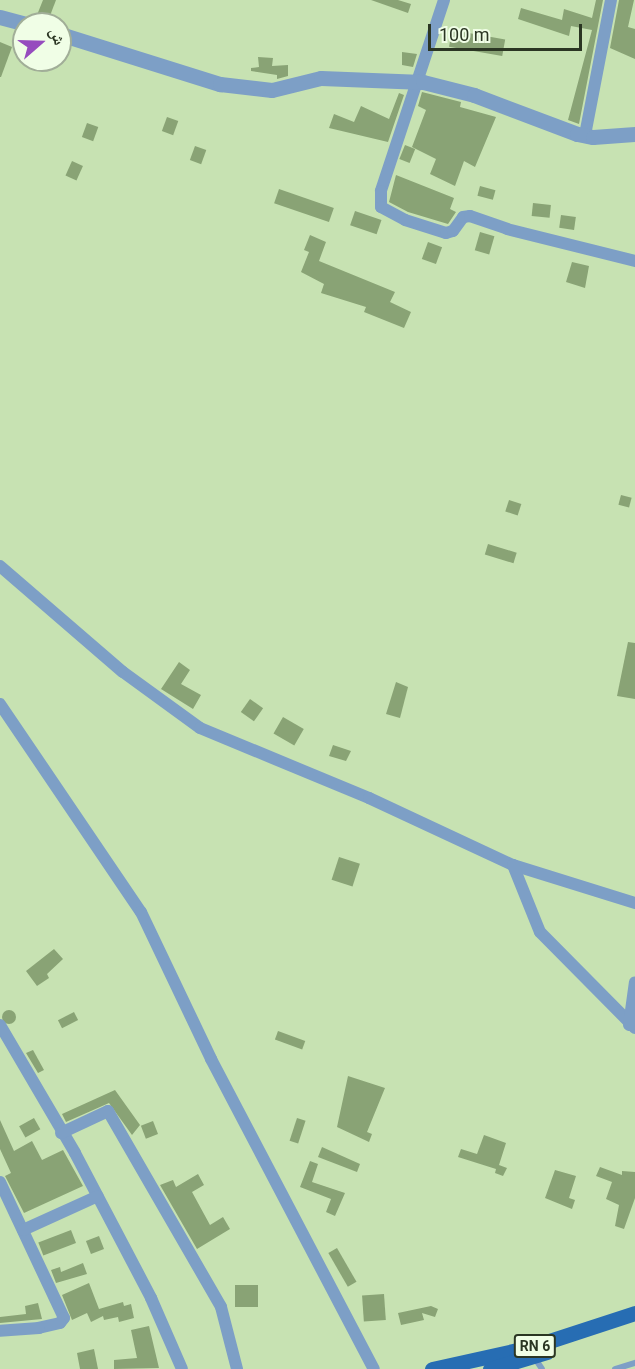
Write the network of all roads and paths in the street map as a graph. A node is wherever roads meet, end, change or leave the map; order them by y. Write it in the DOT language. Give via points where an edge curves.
graph roads {
  1 [pos="444,0"];
  2 [pos="611,0"];
  3 [pos="72,38"];
  4 [pos="418,81"];
  5 [pos="635,134"];
  6 [pos="585,135"];
  7 [pos="635,261"];
  8 [pos="0,566"];
  9 [pos="0,704"];
  10 [pos="513,865"];
  11 [pos="635,903"];
  12 [pos="635,982"];
  13 [pos="0,1025"];
  14 [pos="632,1027"];
  15 [pos="61,1133"];
  16 [pos="0,1182"];
  17 [pos="98,1196"];
  18 [pos="23,1230"];
  19 [pos="635,1313"];
  20 [pos="635,1323"];
  21 [pos="0,1331"];
  22 [pos="536,1357"];
  23 [pos="635,1363"];
  24 [pos="182,1369"];
  25 [pos="237,1369"];
  26 [pos="374,1369"];
  27 [pos="432,1369"];
  28 [pos="490,1369"];
  29 [pos="615,1369"];
  1 -- 4 [label="street"];
  2 -- 6 [label="street"];
  3 -- 4 [label="street" via="192,77 244,87 272,90 314,78 342,77"];
  4 -- 6 [label="street" via="474,94"];
  4 -- 7 [label="street" via="381,191 383,210 447,233 470,216"];
  5 -- 6 [label="street"];
  8 -- 10 [label="street" via="123,672 200,728 369,798"];
  9 -- 26 [label="street" via="141,912 211,1059"];
  10 -- 11 [label="street"];
  10 -- 14 [label="street" via="540,932"];
  12 -- 14 [label="street"];
  13 -- 15 [label="street"];
  15 -- 17 [label="street"];
  15 -- 25 [label="street" via="108,1112 221,1307"];
  16 -- 18 [label="street"];
  17 -- 18 [label="street"];
  17 -- 24 [label="street" via="160,1316"];
  18 -- 21 [label="street" via="63,1319 39,1328"];
  19 -- 22 [label="main road, RN 6"];
  20 -- 22 [label="main road, RN 6"];
  22 -- 27 [label="main road, RN 6"];
  22 -- 28 [label="main road, RN 6"];
  23 -- 29 [label="lane"];
}
